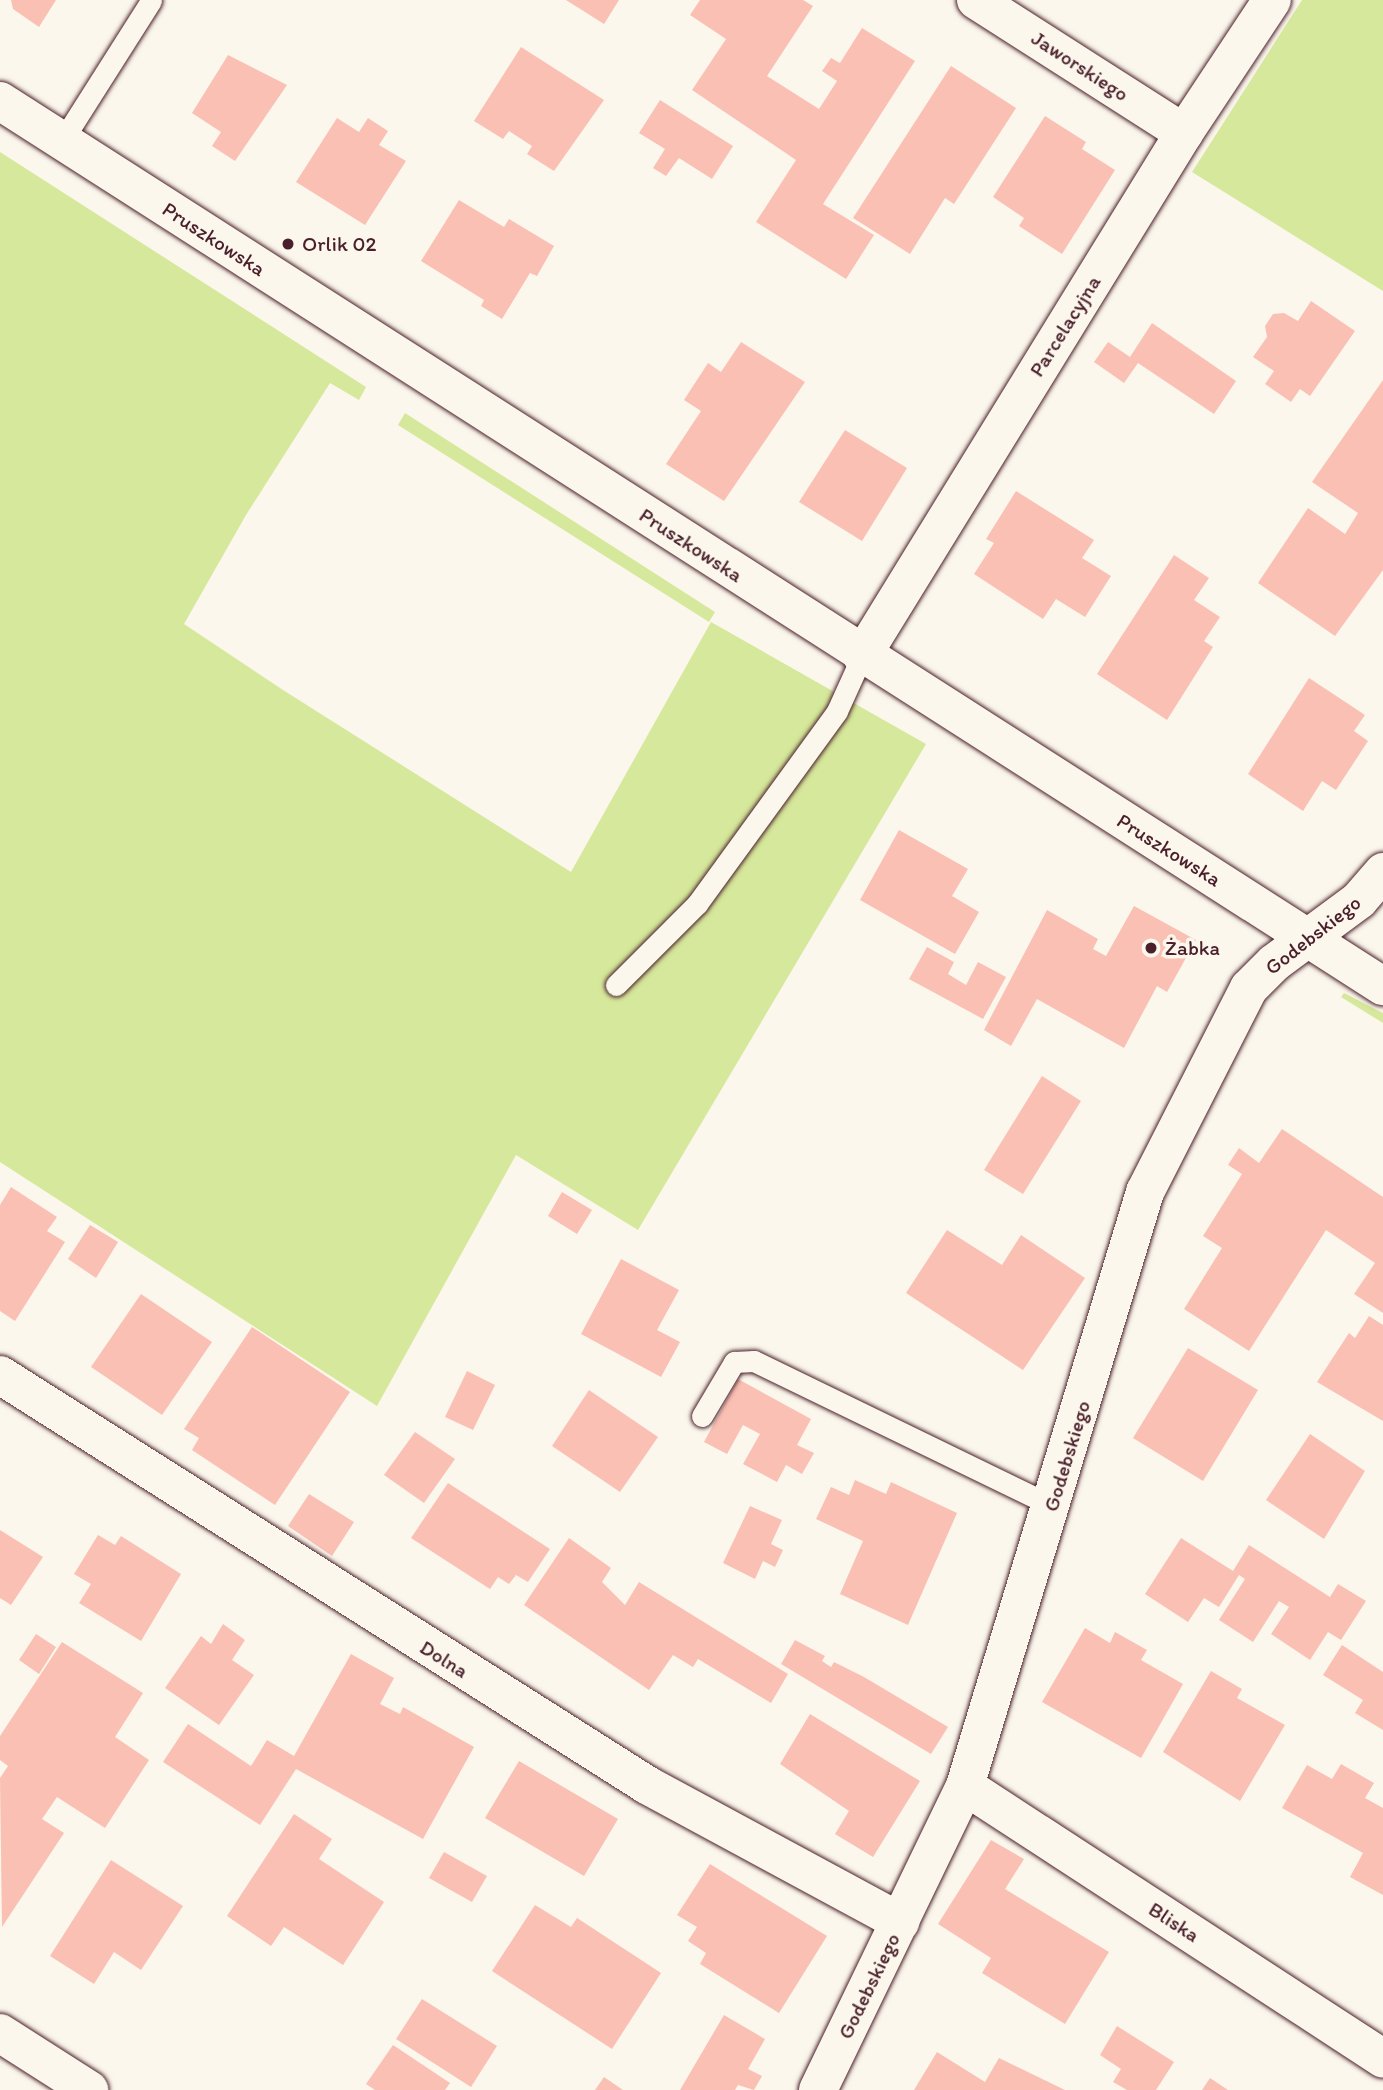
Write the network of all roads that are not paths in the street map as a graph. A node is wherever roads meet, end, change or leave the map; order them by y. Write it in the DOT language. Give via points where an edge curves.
graph roads {
  1 [pos="976,0"];
  2 [pos="1272,0"];
  3 [pos="151,1"];
  4 [pos="0,101"];
  5 [pos="1184,133"];
  6 [pos="62,141"];
  7 [pos="862,656"];
  8 [pos="1383,872"];
  9 [pos="1307,938"];
  10 [pos="616,985"];
  11 [pos="1383,986"];
  12 [pos="0,1375"];
  13 [pos="702,1416"];
  14 [pos="1052,1506"];
  15 [pos="964,1786"];
  16 [pos="900,1922"];
  17 [pos="0,2033"];
  18 [pos="1383,2057"];
  19 [pos="89,2090"];
  20 [pos="818,2090"];
  1 -- 5 [label="street, Jaworskiego"];
  2 -- 5 [label="street, Parcelacyjna"];
  3 -- 6 [label="lane"];
  4 -- 6 [label="street, Pruszkowska"];
  5 -- 7 [label="street, Parcelacyjna"];
  6 -- 7 [label="street, Pruszkowska"];
  7 -- 9 [label="street, Pruszkowska"];
  7 -- 10 [label="lane" via="837,711 697,904"];
  8 -- 9 [label="street, Godebskiego" via="1359,900"];
  9 -- 11 [label="street, Pruszkowska"];
  9 -- 14 [label="street, Godebskiego" via="1265,971 1242,999 1145,1192"];
  12 -- 16 [label="street, Dolna" via="647,1785"];
  13 -- 14 [label="lane" via="734,1362 754,1361"];
  14 -- 15 [label="street, Godebskiego"];
  15 -- 16 [label="street, Godebskiego"];
  15 -- 18 [label="street, Bliska"];
  16 -- 20 [label="street, Godebskiego"];
  17 -- 19 [label="street"];
}
